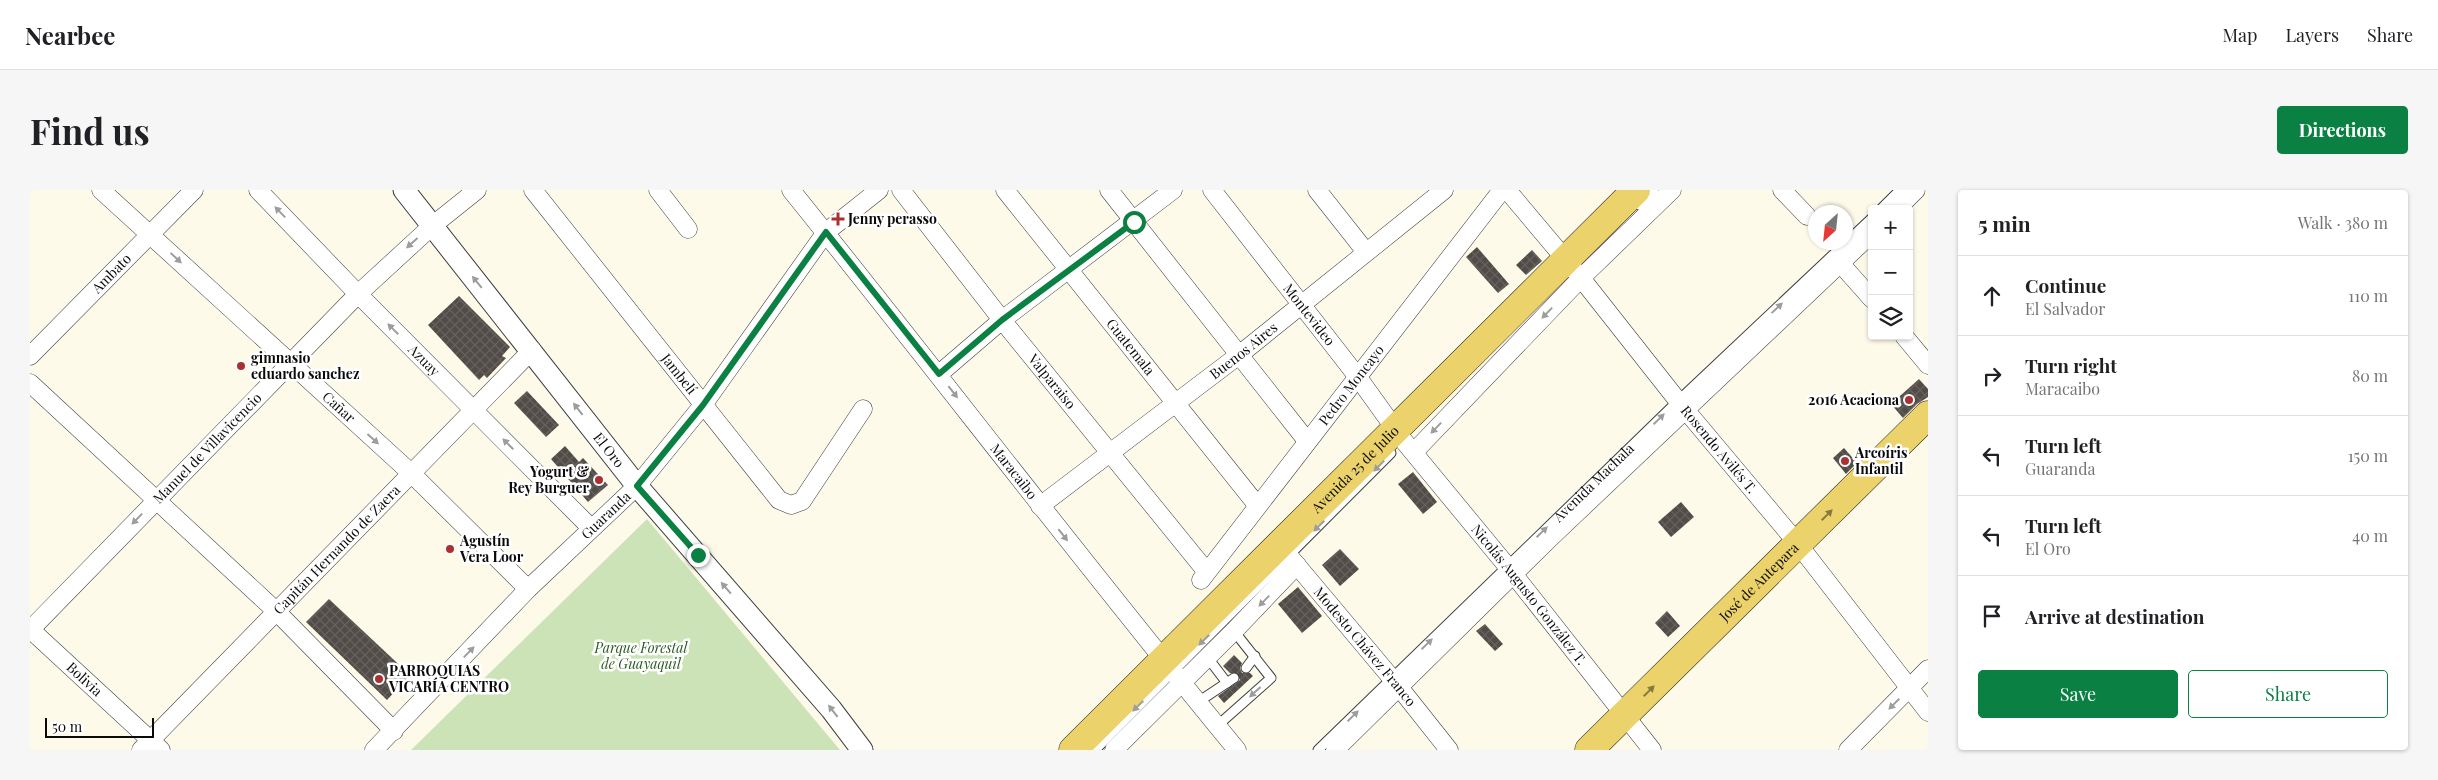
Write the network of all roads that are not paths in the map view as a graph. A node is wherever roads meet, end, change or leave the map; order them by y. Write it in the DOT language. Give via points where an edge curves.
graph roads {
  1 [pos="101,190"];
  2 [pos="194,190"];
  3 [pos="258,190"];
  4 [pos="404,190"];
  5 [pos="477,190"];
  6 [pos="658,190"];
  7 [pos="792,190"];
  8 [pos="880,190"];
  9 [pos="901,190"];
  10 [pos="1005,190"];
  11 [pos="1108,190"];
  12 [pos="1173,190"];
  13 [pos="1212,190"];
  14 [pos="1317,190"];
  15 [pos="1502,190"];
  16 [pos="1507,190"];
  17 [pos="1654,190"];
  18 [pos="1672,190"];
  19 [pos="1782,190"];
  20 [pos="1900,190"];
  21 [pos="1916,190"];
  22 [pos="537,192"];
  23 [pos="1432,193"];
  24 [pos="1635,200"];
  25 [pos="1885,205"];
  26 [pos="1901,205"];
  27 [pos="1807,216"];
  28 [pos="1134,222"];
  29 [pos="1868,222"];
  30 [pos="432,226"];
  31 [pos="688,229"];
  32 [pos="826,232"];
  33 [pos="150,235"];
  34 [pos="1868,237"];
  35 [pos="1366,252"];
  36 [pos="1840,262"];
  37 [pos="1573,268"];
  38 [pos="1068,270"];
  39 [pos="358,294"];
  40 [pos="1869,295"];
  41 [pos="1301,304"];
  42 [pos="1002,320"];
  43 [pos="1907,340"];
  44 [pos="532,350"];
  45 [pos="1239,355"];
  46 [pos="30,356"];
  47 [pos="290,363"];
  48 [pos="1928,365"];
  49 [pos="939,374"];
  50 [pos="1357,376"];
  51 [pos="30,383"];
  52 [pos="1175,404"];
  53 [pos="703,405"];
  54 [pos="1682,405"];
  55 [pos="863,409"];
  56 [pos="474,410"];
  57 [pos="1928,415"];
  58 [pos="1406,439"];
  59 [pos="1306,441"];
  60 [pos="1109,453"];
  61 [pos="411,473"];
  62 [pos="637,486"];
  63 [pos="156,499"];
  64 [pos="1257,505"];
  65 [pos="1040,506"];
  66 [pos="591,528"];
  67 [pos="1798,544"];
  68 [pos="1289,555"];
  69 [pos="1510,570"];
  70 [pos="1204,576"];
  71 [pos="528,589"];
  72 [pos="276,611"];
  73 [pos="30,629"];
  74 [pos="1234,631"];
  75 [pos="1256,656"];
  76 [pos="1208,658"];
  77 [pos="1246,668"];
  78 [pos="1928,669"];
  79 [pos="1173,672"];
  80 [pos="1396,682"];
  81 [pos="1909,688"];
  82 [pos="1198,702"];
  83 [pos="1928,712"];
  84 [pos="1625,716"];
  85 [pos="1218,726"];
  86 [pos="394,730"];
  87 [pos="151,747"];
  88 [pos="374,750"];
  89 [pos="862,750"];
  90 [pos="1073,750"];
  91 [pos="1094,750"];
  92 [pos="1114,750"];
  93 [pos="1237,750"];
  94 [pos="1318,750"];
  95 [pos="1334,750"];
  96 [pos="1449,750"];
  97 [pos="1590,750"];
  98 [pos="1652,750"];
  99 [pos="1848,750"];
  1 -- 33 [label="street, Cañar"];
  2 -- 33 [label="street, Ambato"];
  39 -- 3 [label="street, Azuay, one-way"];
  4 -- 30 [label="street, El Oro"];
  5 -- 30 [label="street, Manuel de Villavicencio"];
  6 -- 31 [label="street"];
  7 -- 32 [label="street, Maracaibo"];
  8 -- 32 [label="street, Guaranda"];
  9 -- 42 [label="street, Valparaiso"];
  10 -- 38 [label="street, Guatemala"];
  11 -- 28 [label="street"];
  12 -- 28 [label="street"];
  13 -- 41 [label="street, Montevideo"];
  14 -- 35 [label="street"];
  15 -- 50 [label="street, Pedro Moncayo"];
  16 -- 37 [label="street, Rosendo Avilés T."];
  17 -- 24 [label="lane, Avenida 25 de Julio"];
  18 -- 37 [label="street, Avenida 25 de Julio"];
  19 -- 27 [label="street"];
  20 -- 25 [label="lane"];
  21 -- 26 [label="street"];
  22 -- 53 [label="street, Jambelí"];
  23 -- 35 [label="street, Buenos Aires"];
  24 -- 37 [label="main road, Avenida 25 de Julio"];
  28 -- 38 [label="street"];
  28 -- 45 [label="street"];
  54 -- 29 [label="lane, Avenida Machala, one-way"];
  30 -- 39 [label="street, Manuel de Villavicencio, one-way"];
  44 -- 30 [label="street, El Oro, one-way"];
  32 -- 49 [label="street, Maracaibo"];
  32 -- 53 [label="street, Guaranda"];
  33 -- 46 [label="street, Ambato"];
  33 -- 47 [label="street, Cañar, one-way"];
  34 -- 36 [label="street, Avenida Machala"];
  35 -- 41 [label="street, Buenos Aires"];
  36 -- 40 [label="street"];
  36 -- 54 [label="street, Avenida Machala"];
  37 -- 54 [label="street, Rosendo Avilés T."];
  37 -- 58 [label="main road, Avenida 25 de Julio, one-way"];
  38 -- 42 [label="street"];
  38 -- 52 [label="street, Guatemala"];
  39 -- 47 [label="street, Manuel de Villavicencio"];
  56 -- 39 [label="street, Azuay, one-way"];
  41 -- 45 [label="street, Buenos Aires"];
  41 -- 50 [label="street, Montevideo"];
  42 -- 49 [label="street"];
  42 -- 60 [label="street, Valparaiso"];
  43 -- 48 [label="street"];
  44 -- 56 [label="street, Capitán Hernando de Zaera"];
  62 -- 44 [label="street, El Oro, one-way"];
  45 -- 52 [label="street, Buenos Aires"];
  45 -- 59 [label="street"];
  47 -- 61 [label="street, Cañar, one-way"];
  47 -- 63 [label="street, Manuel de Villavicencio"];
  49 -- 65 [label="street, Maracaibo, one-way"];
  50 -- 58 [label="street, Montevideo"];
  50 -- 59 [label="street, Pedro Moncayo"];
  51 -- 63 [label="street"];
  52 -- 60 [label="street, Buenos Aires"];
  52 -- 64 [label="street, Guatemala"];
  53 -- 55 [label="street, Jambelí" via="779,500 791,505 802,501"];
  53 -- 62 [label="street, Guaranda"];
  54 -- 67 [label="street, Rosendo Avilés T."];
  69 -- 54 [label="street, Avenida Machala, one-way"];
  56 -- 61 [label="street, Capitán Hernando de Zaera"];
  66 -- 56 [label="street, Azuay, one-way"];
  67 -- 57 [label="main road, José de Antepara, one-way"];
  58 -- 68 [label="main road, Avenida 25 de Julio, one-way"];
  58 -- 69 [label="street, Nicolás Augusto González T."];
  59 -- 64 [label="street, Pedro Moncayo"];
  60 -- 65 [label="street, Buenos Aires"];
  60 -- 70 [label="street, Valparaiso"];
  61 -- 71 [label="street, Cañar"];
  61 -- 72 [label="street, Capitán Hernando de Zaera"];
  62 -- 66 [label="street, Guaranda"];
  89 -- 62 [label="street, El Oro, one-way" via="831,709"];
  63 -- 72 [label="street"];
  63 -- 73 [label="street, Manuel de Villavicencio, one-way"];
  64 -- 70 [label="street, Pedro Moncayo"];
  65 -- 79 [label="street, Maracaibo, one-way"];
  66 -- 71 [label="street, Guaranda"];
  67 -- 81 [label="street, Rosendo Avilés T."];
  84 -- 67 [label="main road, José de Antepara, one-way"];
  68 -- 74 [label="street, Avenida 25 de Julio, one-way"];
  68 -- 79 [label="main road, Avenida 25 de Julio, one-way"];
  68 -- 80 [label="street, Modesto Chávez Franco"];
  80 -- 69 [label="street, Avenida Machala, one-way"];
  69 -- 84 [label="street, Nicolás Augusto González T."];
  86 -- 71 [label="street, Guaranda, one-way"];
  72 -- 86 [label="street"];
  72 -- 87 [label="street, Capitán Hernando de Zaera"];
  73 -- 87 [label="street, Bolivia"];
  74 -- 75 [label="lane"];
  74 -- 76 [label="street, Avenida 25 de Julio"];
  75 -- 77 [label="lane"];
  75 -- 85 [label="lane, one-way" via="1271,678"];
  76 -- 79 [label="street, Avenida 25 de Julio"];
  76 -- 82 [label="lane" via="1231,680"];
  78 -- 81 [label="street"];
  79 -- 82 [label="street, Maracaibo"];
  79 -- 90 [label="main road, Avenida 25 de Julio"];
  79 -- 91 [label="lane, Avenida 25 de Julio, one-way"];
  79 -- 92 [label="street, Avenida 25 de Julio"];
  94 -- 80 [label="lane, Avenida Machala, one-way"];
  80 -- 95 [label="street, Avenida Machala"];
  80 -- 96 [label="street, Modesto Chávez Franco"];
  81 -- 83 [label="street, Rosendo Avilés T."];
  81 -- 99 [label="street, one-way"];
  82 -- 85 [label="street, Maracaibo"];
  84 -- 97 [label="main road, José de Antepara"];
  84 -- 98 [label="street, Nicolás Augusto González T."];
  85 -- 93 [label="street, Maracaibo"];
  86 -- 88 [label="street, Guaranda"];
}
